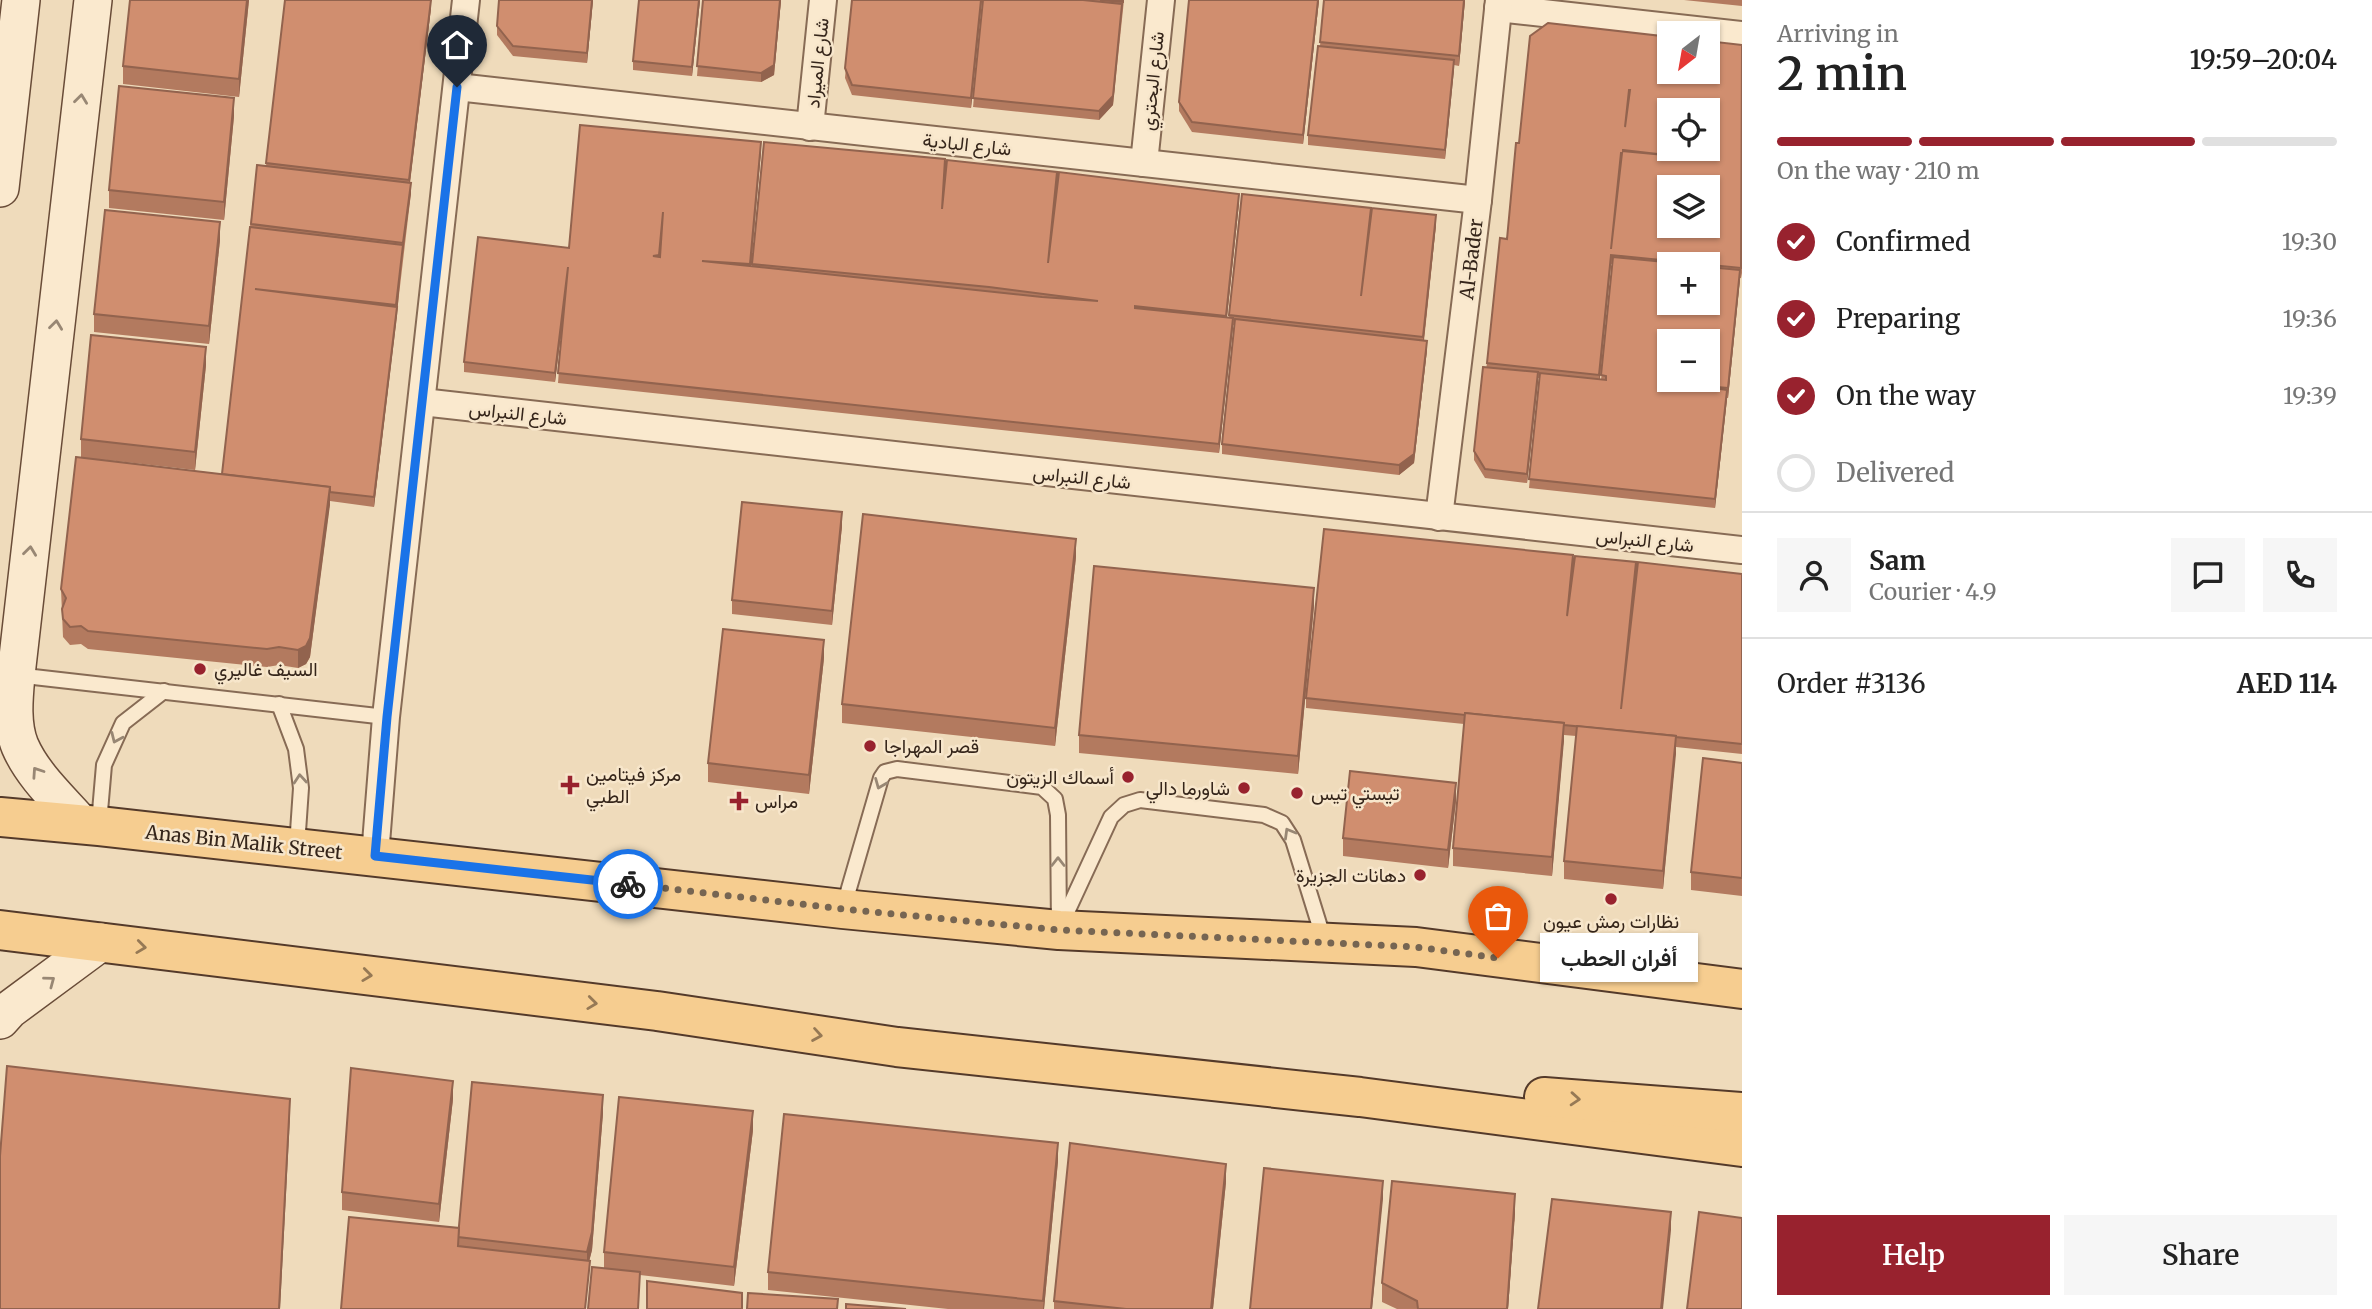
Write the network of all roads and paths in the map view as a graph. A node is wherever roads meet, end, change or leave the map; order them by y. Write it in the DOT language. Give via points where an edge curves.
graph roads {
  1 [pos="21,0"];
  2 [pos="93,0"];
  3 [pos="466,0"];
  4 [pos="823,0"];
  5 [pos="1161,0"];
  6 [pos="1498,4"];
  7 [pos="1742,35"];
  8 [pos="457,87"];
  9 [pos="810,127"];
  10 [pos="1143,163"];
  11 [pos="0,188"];
  12 [pos="1478,200"];
  13 [pos="422,402"];
  14 [pos="1439,517"];
  15 [pos="1742,550"];
  16 [pos="16,674"];
  17 [pos="164,691"];
  18 [pos="279,704"];
  19 [pos="387,717"];
  20 [pos="0,817"];
  21 [pos="90,825"];
  22 [pos="297,847"];
  23 [pos="375,856"];
  24 [pos="843,909"];
  25 [pos="0,930"];
  26 [pos="1059,930"];
  27 [pos="101,942"];
  28 [pos="1325,944"];
  29 [pos="1416,947"];
  30 [pos="1742,989"];
  31 [pos="1742,1002"];
  32 [pos="0,1020"];
  33 [pos="1360,1097"];
  34 [pos="1742,1112"];
  35 [pos="1742,1147"];
  1 -- 11 [label="street"];
  16 -- 2 [label="street, one-way"];
  3 -- 8 [label="street"];
  4 -- 9 [label="street, شارع الميراد"];
  5 -- 10 [label="street, شارع البحتري"];
  6 -- 7 [label="street"];
  6 -- 12 [label="street, Al-Bader"];
  8 -- 9 [label="street, شارع البادية"];
  8 -- 13 [label="street"];
  9 -- 10 [label="street, شارع البادية"];
  10 -- 12 [label="street, شارع البادية"];
  12 -- 14 [label="street, Al-Bader"];
  13 -- 14 [label="street, شارع النبراس"];
  13 -- 19 [label="street"];
  14 -- 15 [label="street, شارع النبراس"];
  16 -- 17 [label="lane"];
  21 -- 16 [label="street, one-way" via="41,779 20,745 14,711"];
  17 -- 18 [label="lane"];
  17 -- 21 [label="lane, one-way" via="123,723 104,765"];
  18 -- 19 [label="lane"];
  22 -- 18 [label="lane, one-way" via="298,762"];
  19 -- 23 [label="street"];
  20 -- 21 [label="main road, Anas Bin Malik Street"];
  21 -- 22 [label="main road, Anas Bin Malik Street"];
  22 -- 23 [label="main road, Anas Bin Malik Street"];
  23 -- 24 [label="main road, Anas Bin Malik Street"];
  24 -- 26 [label="main road, Anas Bin Malik Street"];
  26 -- 24 [label="lane, one-way" via="1055,799 1042,788 897,768 881,778"];
  25 -- 27 [label="main road"];
  26 -- 28 [label="main road, Anas Bin Malik Street"];
  28 -- 26 [label="lane, one-way" via="1293,840 1282,822 1264,815 1140,800 1111,817"];
  32 -- 27 [label="street, one-way"];
  27 -- 33 [label="main road, one-way" via="657,1011 897,1047"];
  28 -- 29 [label="main road, Anas Bin Malik Street"];
  29 -- 30 [label="main road, Anas Bin Malik Street"];
  29 -- 31 [label="main road"];
  33 -- 34 [label="main road, one-way" via="1522,1095"];
  33 -- 35 [label="main road"];
}
